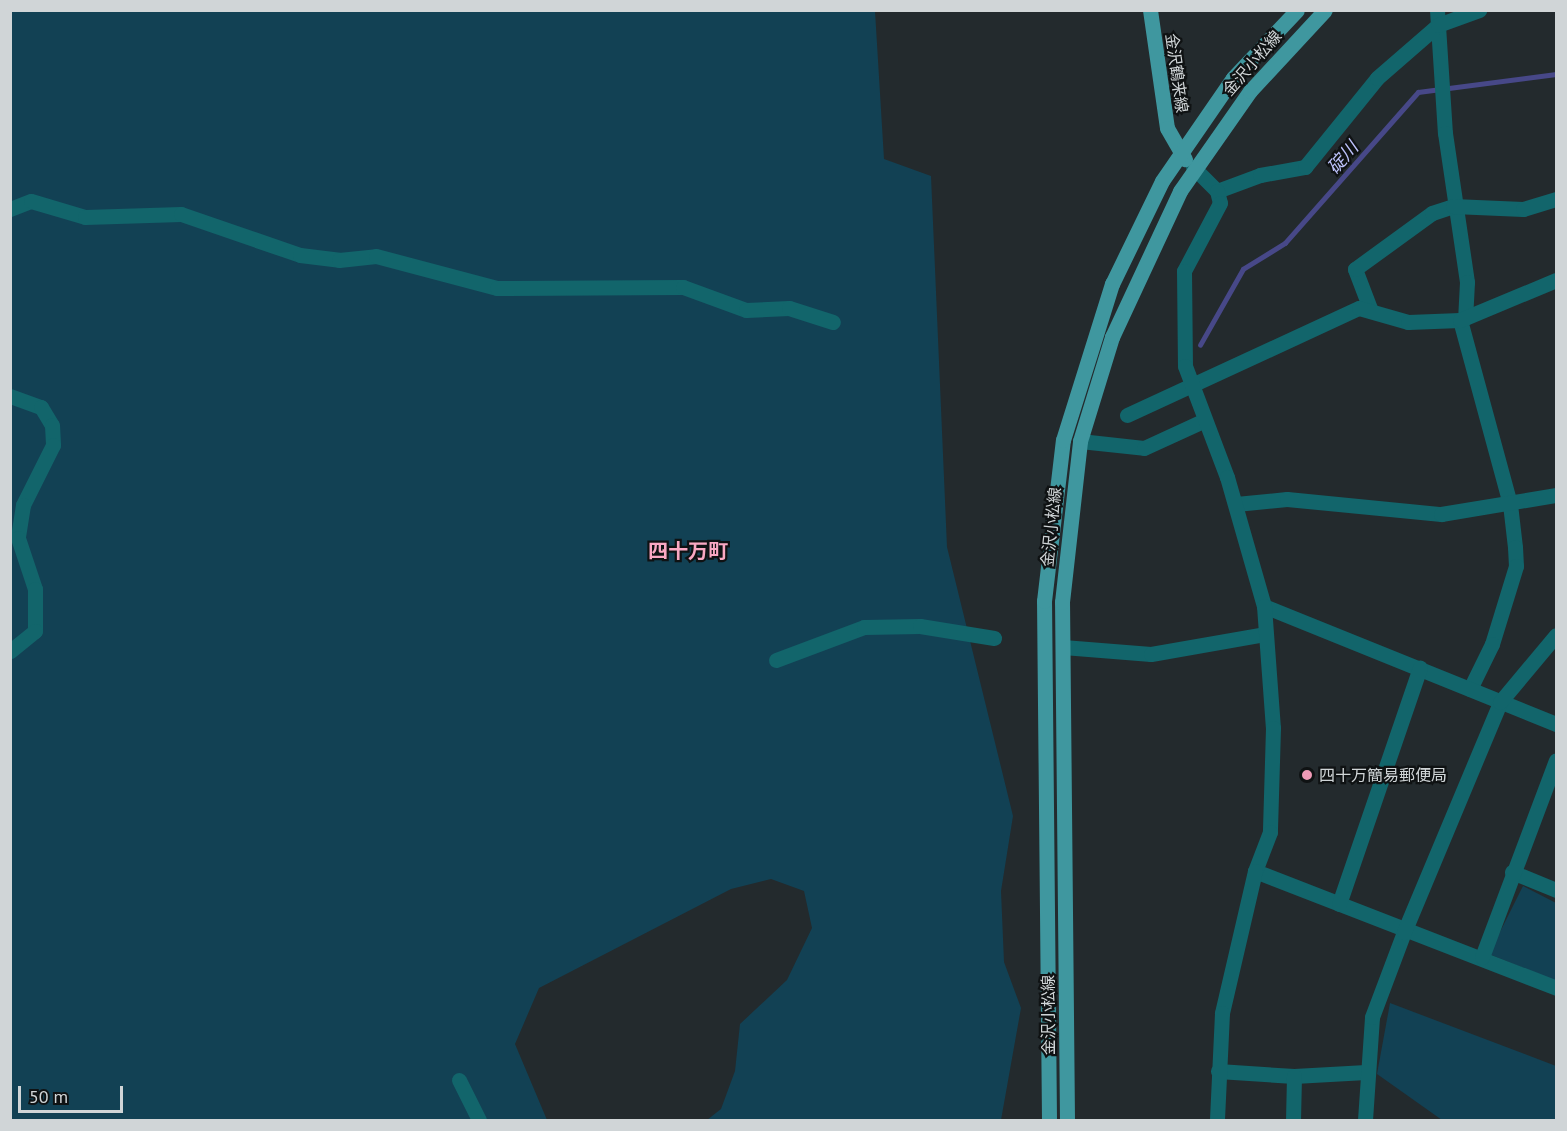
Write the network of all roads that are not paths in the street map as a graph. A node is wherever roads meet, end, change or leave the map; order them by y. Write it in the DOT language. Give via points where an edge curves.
graph roads {
  1 [pos="1150,10"];
  2 [pos="1297,10"];
  3 [pos="1325,10"];
  4 [pos="1479,10"];
  5 [pos="1438,18"];
  6 [pos="1179,152"];
  7 [pos="1193,167"];
  8 [pos="1217,191"];
  9 [pos="1557,199"];
  10 [pos="1453,206"];
  11 [pos="10,209"];
  12 [pos="1557,279"];
  13 [pos="1371,311"];
  14 [pos="1463,319"];
  15 [pos="833,322"];
  16 [pos="1189,387"];
  17 [pos="10,396"];
  18 [pos="1127,415"];
  19 [pos="1203,421"];
  20 [pos="1080,441"];
  21 [pos="1557,495"];
  22 [pos="1236,504"];
  23 [pos="1510,504"];
  24 [pos="1264,606"];
  25 [pos="1264,634"];
  26 [pos="1557,634"];
  27 [pos="994,638"];
  28 [pos="1063,647"];
  29 [pos="10,651"];
  30 [pos="776,660"];
  31 [pos="1420,668"];
  32 [pos="1470,689"];
  33 [pos="1500,702"];
  34 [pos="1557,724"];
  35 [pos="1557,760"];
  36 [pos="1255,871"];
  37 [pos="1512,872"];
  38 [pos="1557,890"];
  39 [pos="1340,904"];
  40 [pos="1404,932"];
  41 [pos="1482,957"];
  42 [pos="1557,988"];
  43 [pos="1218,1071"];
  44 [pos="1366,1072"];
  45 [pos="1294,1076"];
  46 [pos="459,1080"];
  47 [pos="479,1120"];
  48 [pos="1049,1120"];
  49 [pos="1067,1120"];
  50 [pos="1217,1120"];
  51 [pos="1293,1120"];
  52 [pos="1365,1120"];
  1 -- 6 [label="main road, 金沢鶴来線" via="1162,107"];
  2 -- 6 [label="main road, 金沢小松線" via="1233,78"];
  3 -- 7 [label="main road, 金沢小松線" via="1250,90"];
  4 -- 5 [label="street"];
  5 -- 8 [label="street" via="1377,78 1305,167"];
  5 -- 10 [label="street"];
  6 -- 7 [label="main road, 金沢鶴来線"];
  6 -- 48 [label="main road, 金沢小松線" via="1134,235 1095,331 1068,417 1053,495 1044,601"];
  7 -- 8 [label="street"];
  7 -- 20 [label="main road, 金沢小松線" via="1131,290"];
  8 -- 16 [label="street" via="1219,209 1188,260 1182,284 1182,345"];
  9 -- 10 [label="street" via="1523,209"];
  10 -- 13 [label="street" via="1432,213 1355,269"];
  10 -- 14 [label="street" via="1467,282"];
  11 -- 15 [label="street" via="31,201 85,217 181,214 300,255 339,260 376,256 497,288 683,286 746,310 789,308"];
  12 -- 14 [label="street"];
  13 -- 14 [label="street" via="1408,322"];
  13 -- 16 [label="street" via="1359,308"];
  14 -- 23 [label="street"];
  16 -- 18 [label="street"];
  16 -- 19 [label="street"];
  17 -- 29 [label="street" via="41,406 52,425 53,445 24,505 18,538 35,589 35,631"];
  19 -- 20 [label="street" via="1144,448"];
  19 -- 22 [label="street"];
  20 -- 28 [label="main road, 金沢小松線" via="1065,551"];
  21 -- 23 [label="street"];
  22 -- 23 [label="street" via="1287,499 1441,514"];
  22 -- 24 [label="street"];
  23 -- 32 [label="street" via="1516,566 1492,644"];
  24 -- 25 [label="street"];
  24 -- 31 [label="street"];
  25 -- 28 [label="street" via="1151,654"];
  25 -- 36 [label="street" via="1272,728 1270,832"];
  26 -- 33 [label="street"];
  27 -- 30 [label="street" via="920,626 864,627"];
  28 -- 49 [label="main road, 金沢小松線"];
  31 -- 32 [label="street"];
  31 -- 39 [label="street"];
  32 -- 33 [label="street"];
  33 -- 34 [label="street"];
  33 -- 40 [label="street"];
  35 -- 37 [label="street"];
  36 -- 39 [label="street"];
  36 -- 43 [label="street" via="1222,1013"];
  37 -- 38 [label="street"];
  37 -- 41 [label="street"];
  39 -- 40 [label="street"];
  40 -- 41 [label="street"];
  40 -- 44 [label="street" via="1372,1017"];
  41 -- 42 [label="street"];
  43 -- 45 [label="street"];
  43 -- 50 [label="street"];
  44 -- 45 [label="street"];
  44 -- 52 [label="street"];
  45 -- 51 [label="street"];
  46 -- 47 [label="street"];
}
